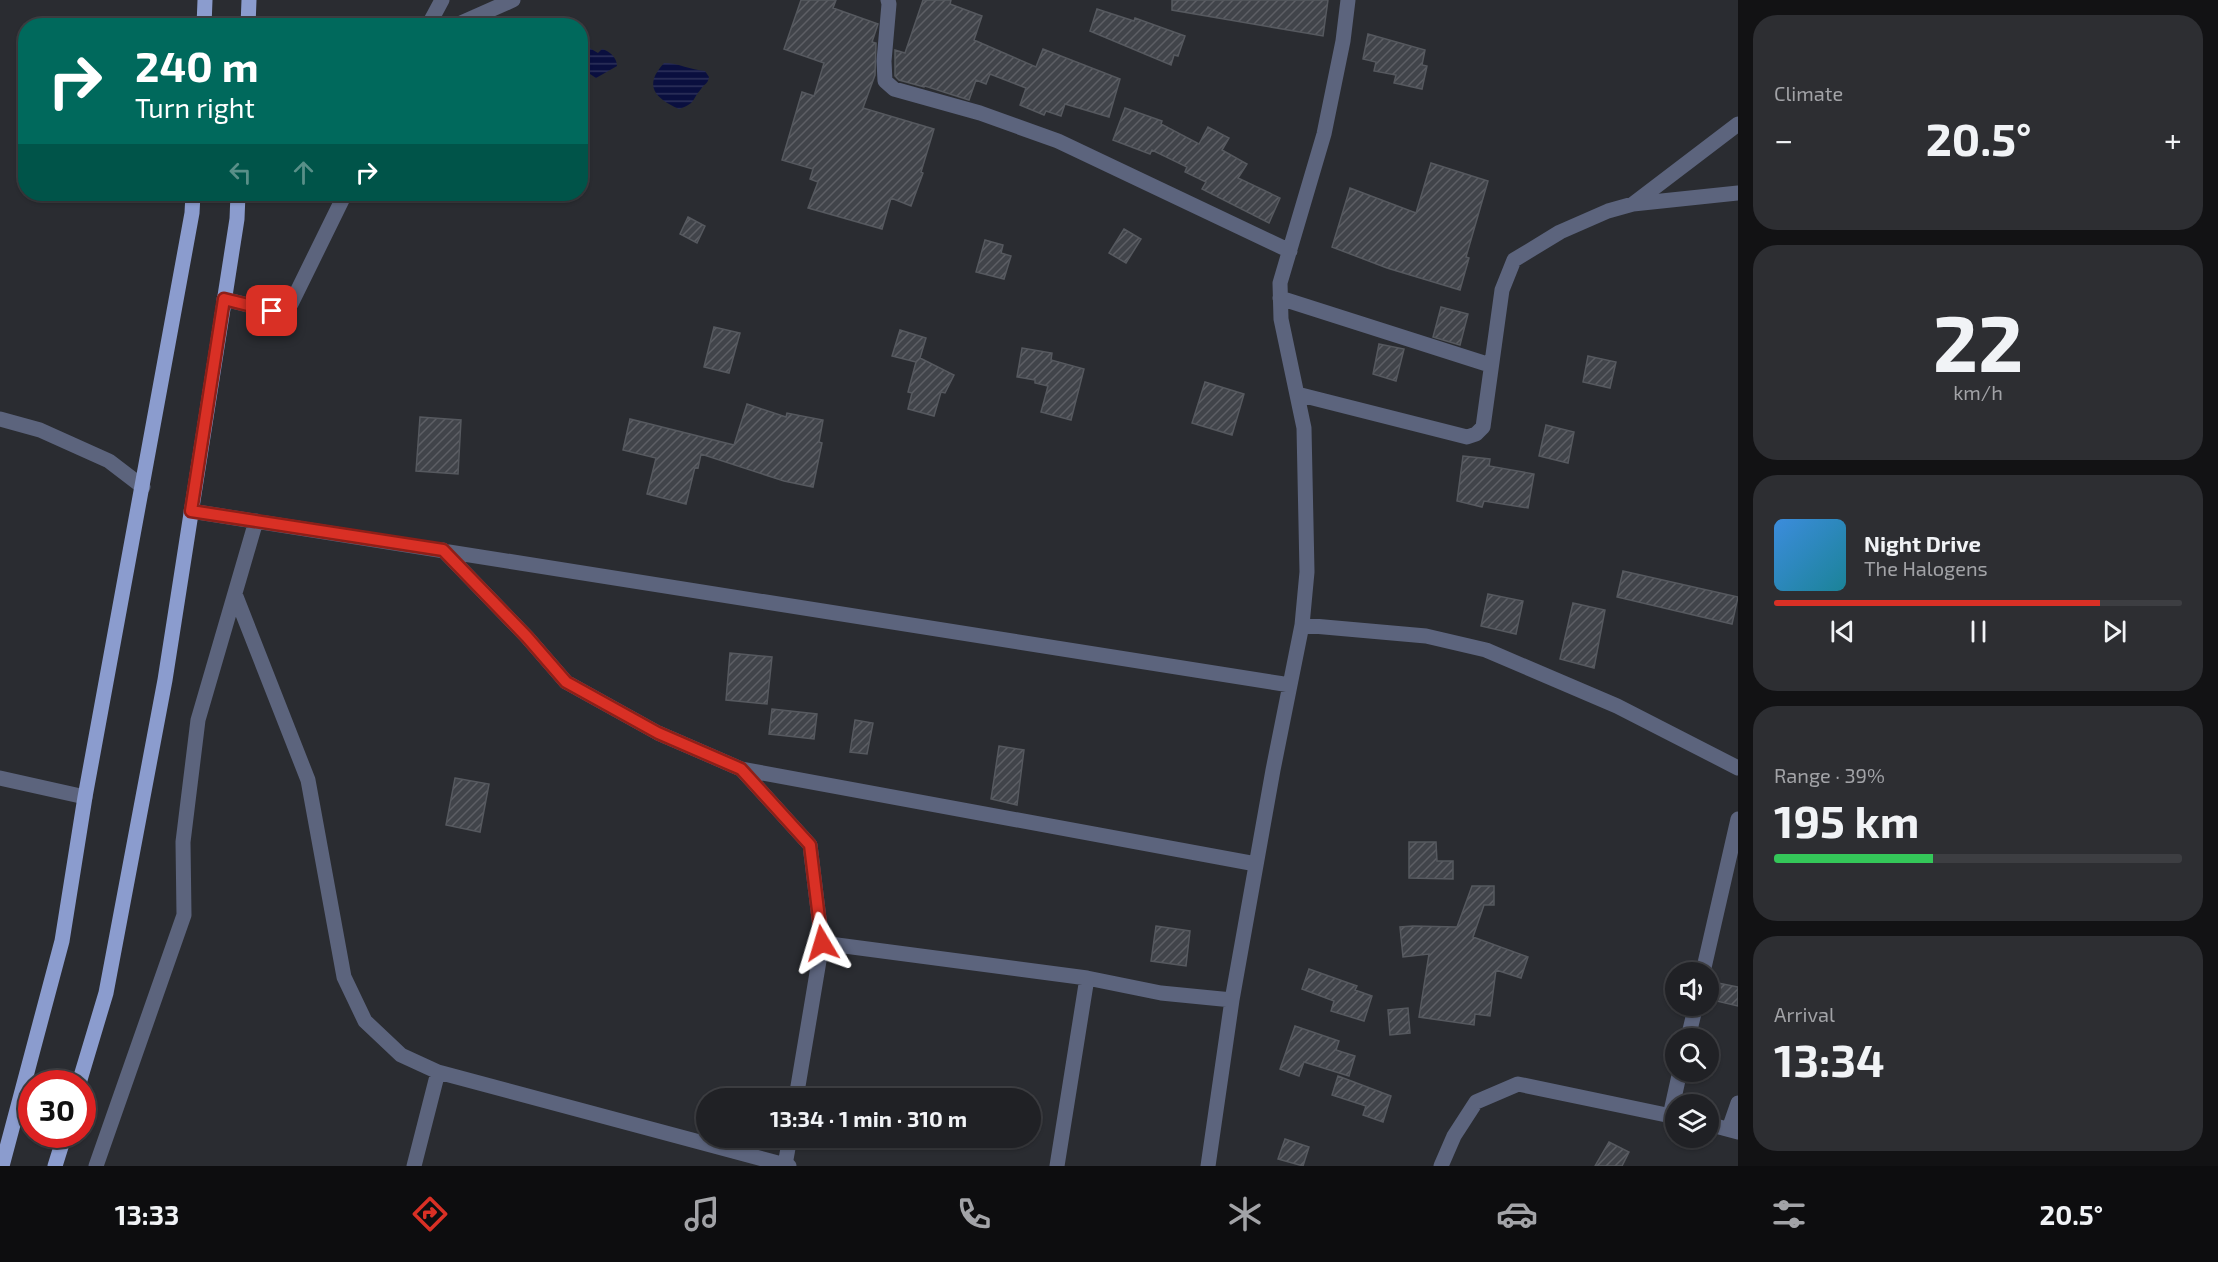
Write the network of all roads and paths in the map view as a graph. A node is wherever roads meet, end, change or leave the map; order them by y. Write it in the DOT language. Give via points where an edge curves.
graph roads {
  1 [pos="206,0"];
  2 [pos="249,0"];
  3 [pos="442,0"];
  4 [pos="513,0"];
  5 [pos="888,0"];
  6 [pos="1348,0"];
  7 [pos="205,18"];
  8 [pos="248,18"];
  9 [pos="432,18"];
  10 [pos="472,18"];
  11 [pos="1738,124"];
  12 [pos="1738,193"];
  13 [pos="193,201"];
  14 [pos="238,201"];
  15 [pos="342,201"];
  16 [pos="1634,204"];
  17 [pos="1290,251"];
  18 [pos="1280,298"];
  19 [pos="224,299"];
  20 [pos="1490,365"];
  21 [pos="1297,394"];
  22 [pos="0,419"];
  23 [pos="143,487"];
  24 [pos="191,511"];
  25 [pos="256,521"];
  26 [pos="443,550"];
  27 [pos="235,594"];
  28 [pos="1302,625"];
  29 [pos="1290,685"];
  30 [pos="1738,768"];
  31 [pos="741,769"];
  32 [pos="0,778"];
  33 [pos="85,797"];
  34 [pos="1738,819"];
  35 [pos="1256,864"];
  36 [pos="822,943"];
  37 [pos="1705,962"];
  38 [pos="1087,978"];
  39 [pos="1232,1000"];
  40 [pos="83,1070"];
  41 [pos="438,1072"];
  42 [pos="798,1088"];
  43 [pos="1738,1103"];
  44 [pos="1665,1115"];
  45 [pos="1719,1127"];
  46 [pos="1734,1130"];
  47 [pos="60,1148"];
  48 [pos="789,1148"];
  49 [pos="2,1166"];
  50 [pos="55,1166"];
  51 [pos="96,1166"];
  52 [pos="414,1166"];
  53 [pos="787,1166"];
  54 [pos="1058,1166"];
  55 [pos="1208,1166"];
  56 [pos="1441,1166"];
  1 -- 7 [label="main road"];
  2 -- 8 [label="main road"];
  3 -- 9 [label="street"];
  4 -- 10 [label="street"];
  5 -- 17 [label="street" via="885,81 894,89 980,113 1058,141"];
  6 -- 17 [label="street" via="1324,134"];
  11 -- 16 [label="street"];
  12 -- 16 [label="street"];
  13 -- 23 [label="main road"];
  14 -- 19 [label="main road"];
  15 -- 19 [label="street" via="291,304 272,311"];
  16 -- 20 [label="street" via="1560,232 1514,260 1502,290"];
  17 -- 18 [label="street" via="1280,283"];
  18 -- 20 [label="street"];
  18 -- 21 [label="street"];
  19 -- 24 [label="main road"];
  20 -- 21 [label="street" via="1483,427 1467,437"];
  21 -- 28 [label="street" via="1305,439 1307,572"];
  22 -- 23 [label="street" via="40,430 108,461"];
  23 -- 33 [label="main road"];
  24 -- 25 [label="street"];
  24 -- 40 [label="main road" via="165,680 106,993"];
  25 -- 26 [label="street"];
  25 -- 27 [label="street"];
  26 -- 29 [label="street"];
  26 -- 31 [label="street" via="566,682 658,733"];
  27 -- 41 [label="street" via="308,780 344,977 364,1021 400,1054"];
  27 -- 51 [label="street" via="198,720 183,842 184,915"];
  28 -- 29 [label="street"];
  28 -- 30 [label="street" via="1426,636 1486,650 1617,706"];
  29 -- 35 [label="street"];
  31 -- 35 [label="street"];
  31 -- 36 [label="street" via="810,845"];
  32 -- 33 [label="street"];
  33 -- 49 [label="main road" via="62,941"];
  34 -- 37 [label="street"];
  35 -- 39 [label="street"];
  36 -- 38 [label="street"];
  36 -- 42 [label="street"];
  38 -- 39 [label="street" via="1161,993"];
  38 -- 54 [label="street"];
  39 -- 55 [label="street"];
  41 -- 52 [label="street"];
  41 -- 53 [label="street"];
  43 -- 46 [label="street"];
  44 -- 56 [label="street" via="1518,1084 1476,1102"];
  45 -- 46 [label="street"];
  47 -- 50 [label="main road"];
  48 -- 53 [label="street"];
}
